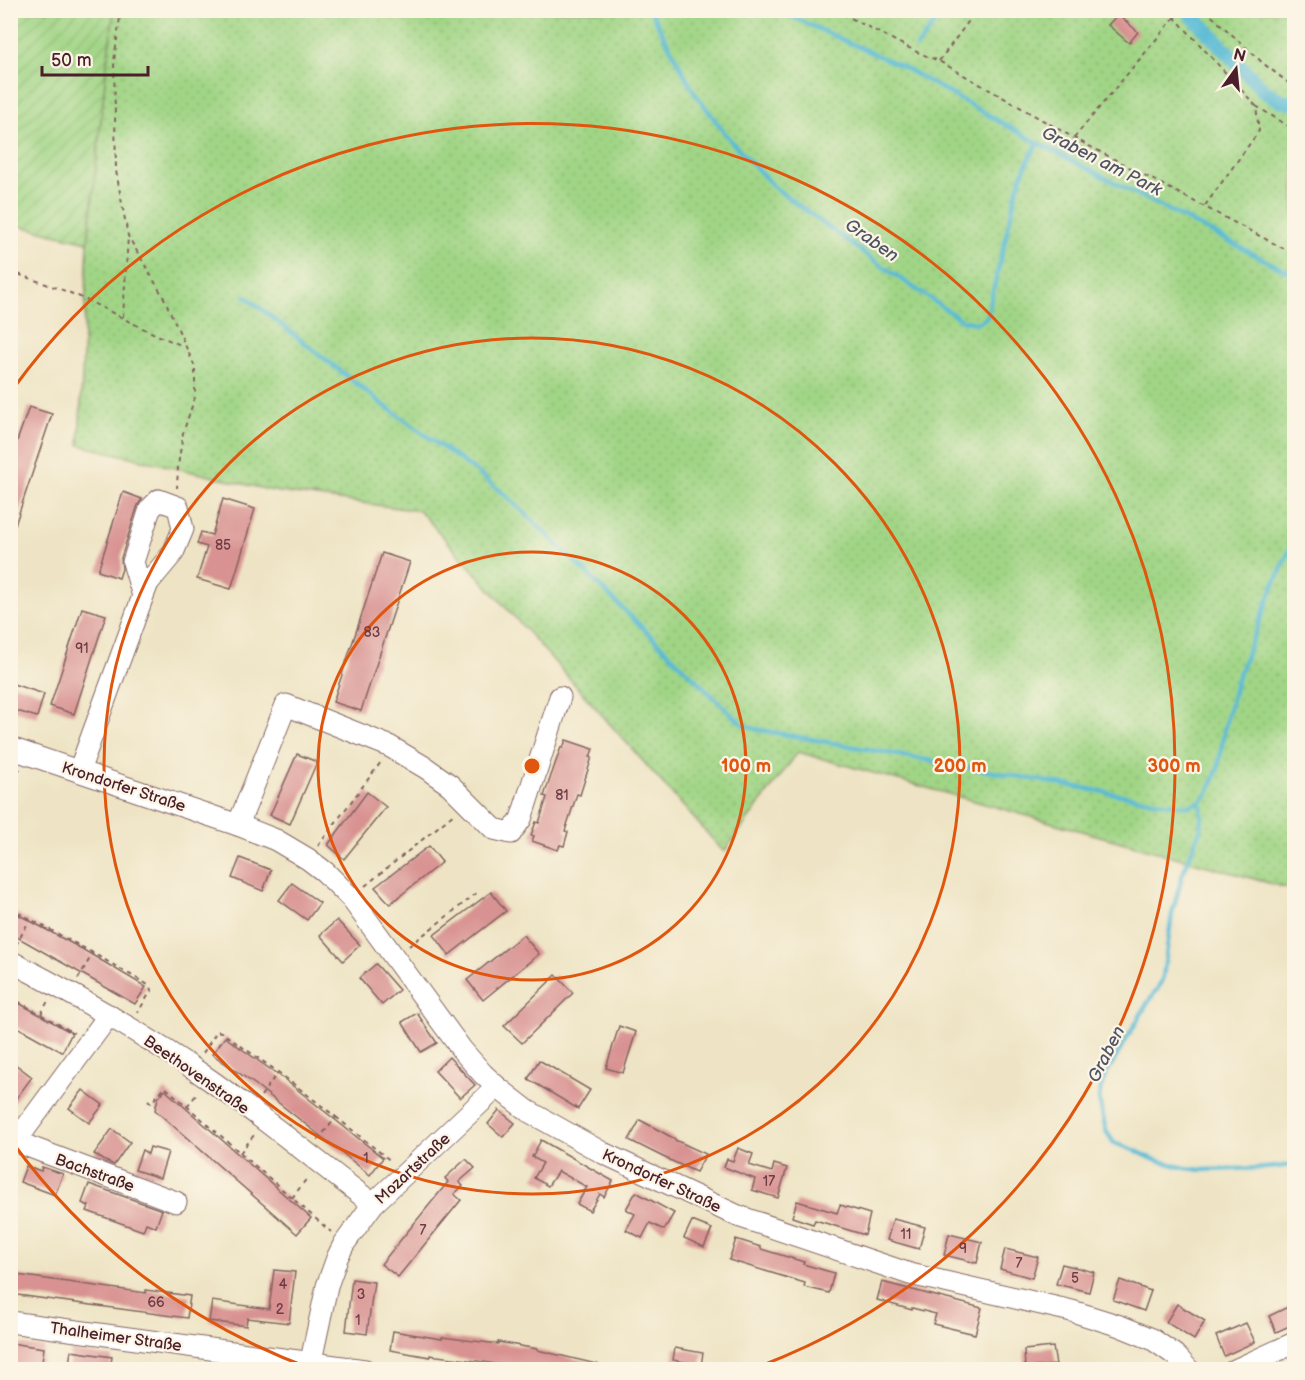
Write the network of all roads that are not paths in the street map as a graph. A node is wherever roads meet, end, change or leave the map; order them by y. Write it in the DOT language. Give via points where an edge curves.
graph roads {
  1 [pos="143,596"];
  2 [pos="560,697"];
  3 [pos="14,750"];
  4 [pos="79,771"];
  5 [pos="238,825"];
  6 [pos="13,953"];
  7 [pos="109,1015"];
  8 [pos="497,1087"];
  9 [pos="12,1142"];
  10 [pos="176,1202"];
  11 [pos="373,1204"];
  12 [pos="10,1322"];
  13 [pos="1294,1343"];
  14 [pos="309,1366"];
  15 [pos="365,1370"];
  16 [pos="1189,1370"];
  17 [pos="1235,1370"];
  1 -- 1 [label="street" via="148,583 173,553 183,528 178,507 159,500 150,509 133,562"];
  1 -- 4 [label="street"];
  2 -- 5 [label="street" via="521,819 511,833 494,829 450,785 392,748 286,705"];
  3 -- 4 [label="street, Krondorfer Straße"];
  4 -- 5 [label="street, Krondorfer Straße"];
  5 -- 8 [label="street, Krondorfer Straße" via="276,840 308,859 351,898 472,1063"];
  6 -- 7 [label="street, Beethovenstraße"];
  7 -- 9 [label="street, Bachstraße"];
  7 -- 11 [label="street, Beethovenstraße" via="193,1069"];
  8 -- 11 [label="street, Mozartstraße"];
  8 -- 16 [label="street, Krondorfer Straße" via="528,1111 603,1153 738,1216 910,1274 1072,1311 1120,1326 1152,1339"];
  9 -- 10 [label="street, Bachstraße"];
  11 -- 14 [label="street, Mozartstraße" via="337,1258"];
  12 -- 14 [label="street, Thalheimer Straße"];
  13 -- 17 [label="street"];
  14 -- 15 [label="street, Thalheimer Straße"];
}
